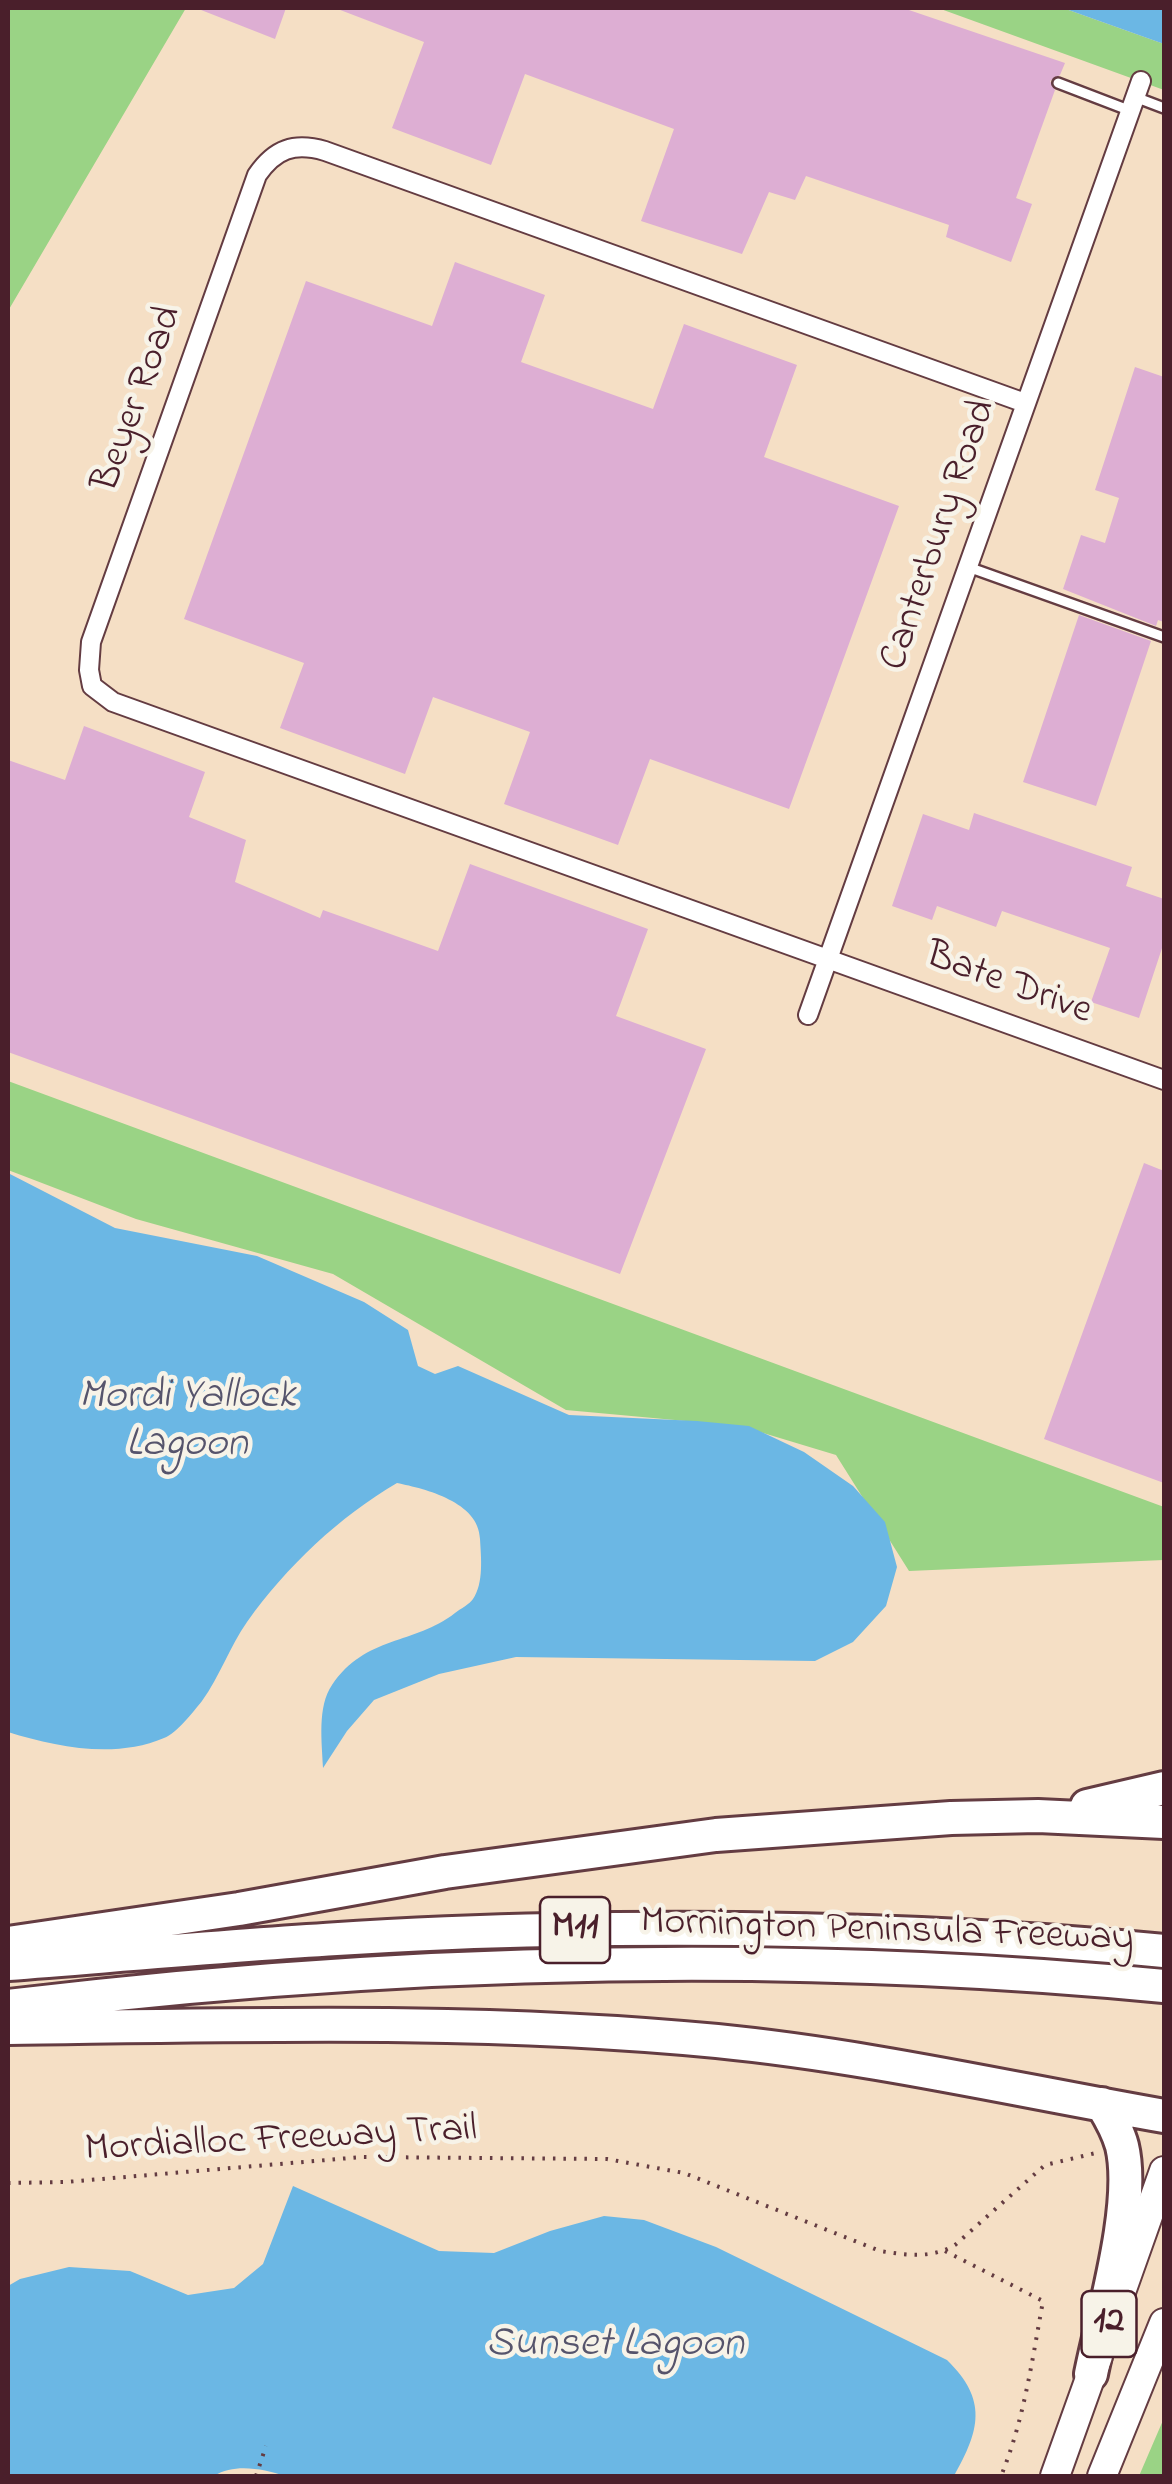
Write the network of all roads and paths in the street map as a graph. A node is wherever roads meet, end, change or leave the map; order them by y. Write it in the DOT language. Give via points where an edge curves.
graph roads {
  1 [pos="1058,83"];
  2 [pos="1136,96"];
  3 [pos="1164,108"];
  4 [pos="1025,404"];
  5 [pos="968,567"];
  6 [pos="1164,637"];
  7 [pos="828,958"];
  8 [pos="808,1015"];
  9 [pos="1164,1080"];
  10 [pos="1164,1788"];
  11 [pos="1038,1816"];
  12 [pos="1164,1822"];
  13 [pos="8,1943"];
  14 [pos="1153,1950"];
  15 [pos="8,1964"];
  16 [pos="1150,1984"];
  17 [pos="8,2006"];
  18 [pos="8,2028"];
  19 [pos="1102,2104"];
  20 [pos="1164,2116"];
  21 [pos="1122,2146"];
  22 [pos="1164,2171"];
  23 [pos="8,2184"];
  24 [pos="945,2251"];
  25 [pos="1164,2324"];
  26 [pos="1091,2374"];
  27 [pos="266,2446"];
  28 [pos="256,2476"];
  29 [pos="1001,2476"];
  30 [pos="1054,2476"];
  31 [pos="1102,2476"];
  1 -- 2 [label="lane"];
  2 -- 3 [label="lane"];
  2 -- 4 [label="street, Canterbury Road"];
  4 -- 5 [label="street, Canterbury Road"];
  4 -- 7 [label="street, Beyer Road" via="325,151 288,148 257,175 91,642 92,686 113,702"];
  5 -- 6 [label="lane"];
  5 -- 7 [label="street, Canterbury Road"];
  7 -- 8 [label="street, Canterbury Road"];
  7 -- 9 [label="street, Bate Drive"];
  10 -- 11 [label="highway"];
  11 -- 12 [label="highway"];
  11 -- 13 [label="highway" via="852,1824 646,1844"];
  14 -- 15 [label="highway, Mornington Peninsula Freeway / M11" via="965,1936 551,1930"];
  16 -- 17 [label="highway, Mornington Peninsula Freeway / M11" via="783,1965 540,1966 319,1975"];
  18 -- 19 [label="highway" via="584,2030 856,2060"];
  19 -- 20 [label="highway"];
  19 -- 21 [label="highway"];
  21 -- 24 [label="path" via="1045,2165"];
  21 -- 26 [label="highway" via="1124,2194"];
  22 -- 26 [label="main road, 12"];
  23 -- 24 [label="path, Mordialloc Freeway Trail" via="362,2157 607,2158 684,2173 880,2250 911,2256"];
  24 -- 29 [label="path" via="1043,2301 1026,2396"];
  25 -- 31 [label="main road, 12"];
  26 -- 30 [label="main road, 12"];
  27 -- 28 [label="path"];
}
